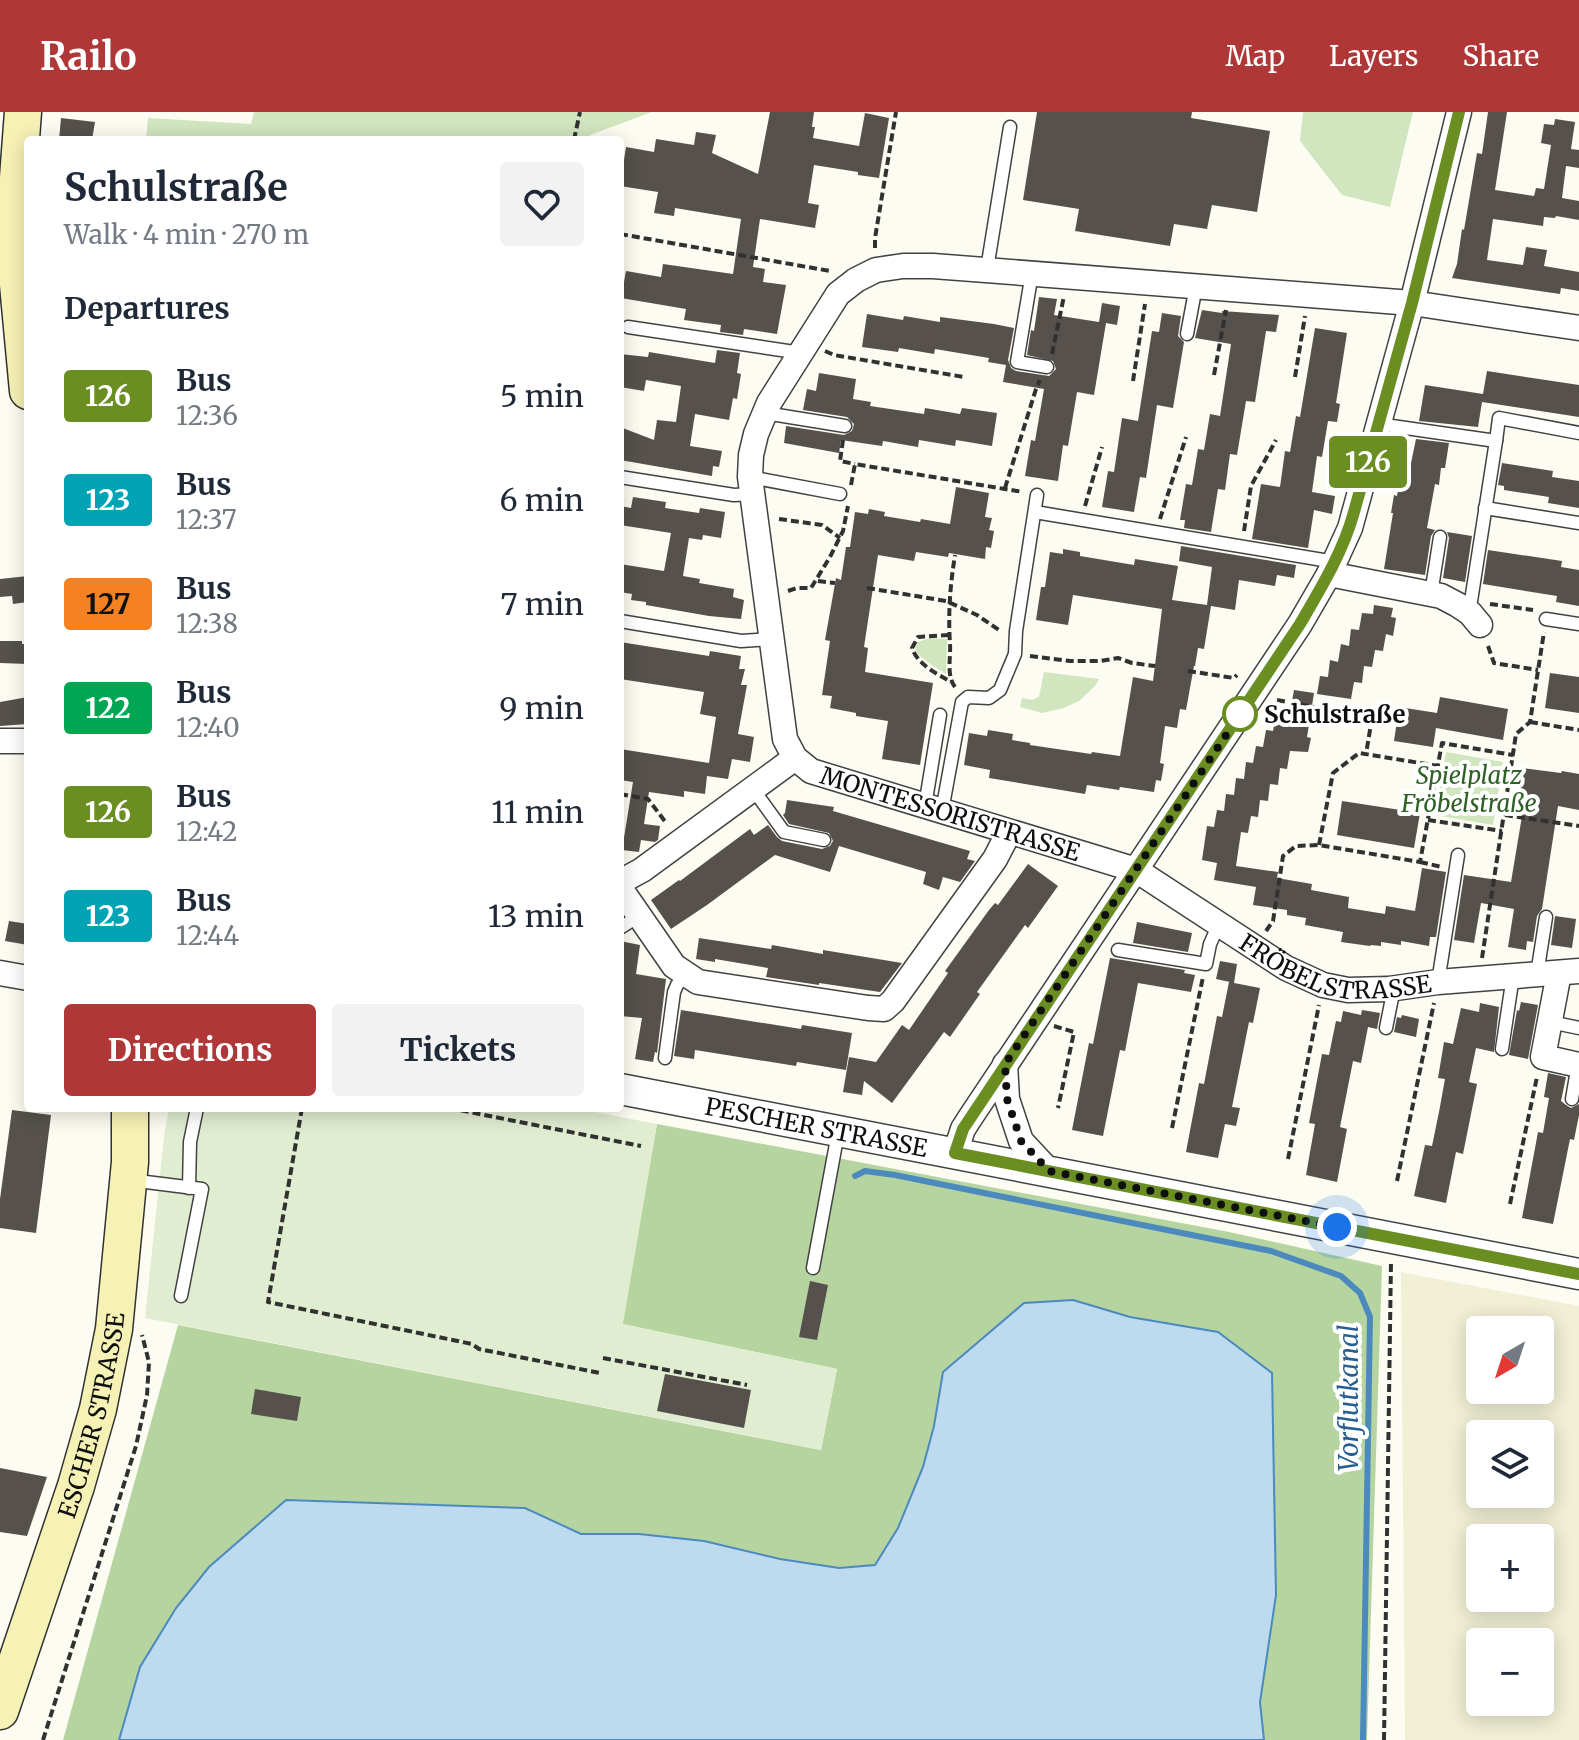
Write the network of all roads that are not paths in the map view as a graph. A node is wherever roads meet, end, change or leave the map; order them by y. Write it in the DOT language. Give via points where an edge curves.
graph roads {
  1 [pos="23,112"];
  2 [pos="1459,112"];
  3 [pos="1010,127"];
  4 [pos="8,217"];
  5 [pos="987,269"];
  6 [pos="1032,273"];
  7 [pos="1196,286"];
  8 [pos="1412,303"];
  9 [pos="628,327"];
  10 [pos="1579,328"];
  11 [pos="1187,334"];
  12 [pos="804,347"];
  13 [pos="24,348"];
  14 [pos="1047,367"];
  15 [pos="765,413"];
  16 [pos="1378,424"];
  17 [pos="845,426"];
  18 [pos="1579,433"];
  19 [pos="1496,441"];
  20 [pos="624,478"];
  21 [pos="840,494"];
  22 [pos="753,495"];
  23 [pos="1037,495"];
  24 [pos="1485,508"];
  25 [pos="1035,512"];
  26 [pos="1579,523"];
  27 [pos="1440,537"];
  28 [pos="1332,568"];
  29 [pos="1431,594"];
  30 [pos="1471,601"];
  31 [pos="1546,619"];
  32 [pos="624,622"];
  33 [pos="1579,624"];
  34 [pos="1480,625"];
  35 [pos="772,639"];
  36 [pos="940,715"];
  37 [pos="0,741"];
  38 [pos="24,741"];
  39 [pos="795,758"];
  40 [pos="753,789"];
  41 [pos="933,809"];
  42 [pos="1009,832"];
  43 [pos="824,840"];
  44 [pos="1458,855"];
  45 [pos="1136,870"];
  46 [pos="624,882"];
  47 [pos="624,900"];
  48 [pos="1546,917"];
  49 [pos="630,922"];
  50 [pos="1219,924"];
  51 [pos="1118,950"];
  52 [pos="0,973"];
  53 [pos="1547,974"];
  54 [pos="685,975"];
  55 [pos="24,977"];
  56 [pos="1438,982"];
  57 [pos="1394,988"];
  58 [pos="1550,1022"];
  59 [pos="1386,1028"];
  60 [pos="1579,1028"];
  61 [pos="1502,1049"];
  62 [pos="665,1058"];
  63 [pos="1005,1064"];
  64 [pos="1579,1064"];
  65 [pos="624,1090"];
  66 [pos="1572,1099"];
  67 [pos="130,1112"];
  68 [pos="196,1112"];
  69 [pos="839,1131"];
  70 [pos="955,1153"];
  71 [pos="1049,1171"];
  72 [pos="128,1180"];
  73 [pos="189,1188"];
  74 [pos="813,1268"];
  75 [pos="1579,1274"];
  76 [pos="181,1296"];
  77 [pos="0,1711"];
  1 -- 4 [label="main road"];
  2 -- 8 [label="street"];
  3 -- 5 [label="lane"];
  4 -- 13 [label="main road"];
  5 -- 6 [label="street"];
  5 -- 12 [label="street, MONTESSORISTRASSE" via="903,266 870,274 838,294"];
  6 -- 7 [label="street"];
  6 -- 14 [label="lane" via="1017,362"];
  7 -- 8 [label="street"];
  7 -- 11 [label="lane"];
  8 -- 10 [label="street"];
  8 -- 16 [label="street"];
  9 -- 12 [label="lane"];
  12 -- 15 [label="street, MONTESSORISTRASSE"];
  15 -- 17 [label="lane"];
  15 -- 22 [label="street, MONTESSORISTRASSE" via="751,455"];
  16 -- 19 [label="lane"];
  16 -- 28 [label="street" via="1350,528"];
  18 -- 19 [label="lane" via="1499,418"];
  19 -- 24 [label="lane"];
  20 -- 22 [label="lane"];
  21 -- 22 [label="lane"];
  22 -- 35 [label="street, MONTESSORISTRASSE"];
  23 -- 25 [label="lane"];
  24 -- 26 [label="lane"];
  24 -- 30 [label="lane"];
  25 -- 28 [label="lane" via="1242,546"];
  25 -- 41 [label="lane" via="1016,650 1000,690 989,698 968,697 962,702"];
  27 -- 29 [label="lane"];
  28 -- 29 [label="street"];
  28 -- 45 [label="street"];
  29 -- 34 [label="street" via="1458,605"];
  31 -- 33 [label="lane"];
  32 -- 35 [label="lane" via="741,641"];
  35 -- 39 [label="street, MONTESSORISTRASSE" via="785,739"];
  36 -- 41 [label="lane"];
  37 -- 38 [label="street"];
  39 -- 40 [label="street"];
  39 -- 41 [label="street, MONTESSORISTRASSE" via="811,771"];
  40 -- 43 [label="lane" via="784,832"];
  40 -- 46 [label="street"];
  41 -- 42 [label="street, MONTESSORISTRASSE"];
  42 -- 45 [label="street, MONTESSORISTRASSE"];
  42 -- 54 [label="street" via="995,859 884,1009 698,982"];
  44 -- 56 [label="lane"];
  45 -- 50 [label="street, FRÖBELSTRASSE"];
  45 -- 63 [label="street"];
  47 -- 49 [label="street"];
  48 -- 53 [label="lane"];
  49 -- 54 [label="street"];
  50 -- 51 [label="lane" via="1206,964"];
  50 -- 57 [label="street, FRÖBELSTRASSE" via="1286,968 1323,985"];
  52 -- 55 [label="street"];
  53 -- 56 [label="street, FRÖBELSTRASSE"];
  53 -- 58 [label="street"];
  53 -- 61 [label="lane"];
  54 -- 62 [label="lane" via="674,992"];
  56 -- 57 [label="street, FRÖBELSTRASSE"];
  57 -- 59 [label="lane"];
  58 -- 60 [label="lane"];
  58 -- 64 [label="street" via="1543,1057"];
  63 -- 70 [label="street" via="963,1129"];
  63 -- 71 [label="street" via="1007,1099 1021,1141"];
  64 -- 66 [label="lane"];
  65 -- 69 [label="street, PESCHER STRASSE"];
  67 -- 72 [label="main road, ESCHER STRASSE"];
  68 -- 73 [label="lane"];
  69 -- 70 [label="street, PESCHER STRASSE"];
  69 -- 74 [label="lane"];
  70 -- 71 [label="street, PESCHER STRASSE"];
  71 -- 75 [label="street, PESCHER STRASSE"];
  72 -- 73 [label="lane"];
  72 -- 77 [label="main road, ESCHER STRASSE" via="114,1329 98,1409"];
  73 -- 76 [label="lane" via="202,1189"];
}
